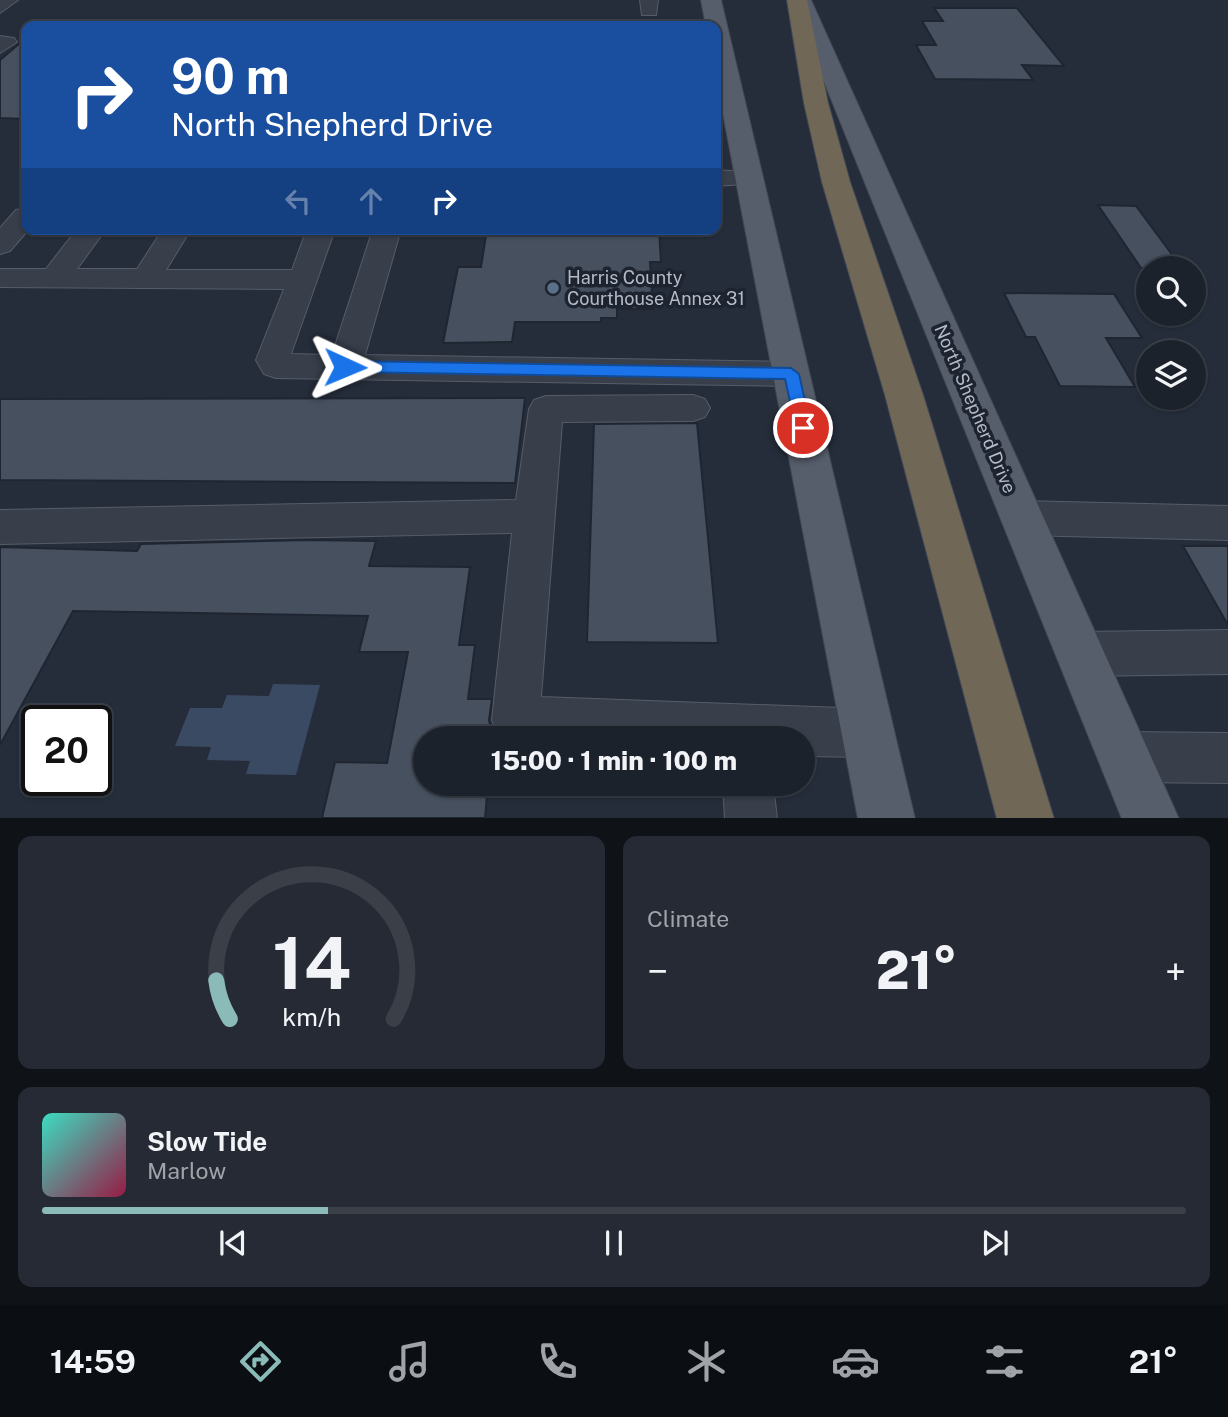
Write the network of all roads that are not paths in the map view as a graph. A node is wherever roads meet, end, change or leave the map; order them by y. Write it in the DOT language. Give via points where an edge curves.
graph roads {
  1 [pos="9,0"];
  2 [pos="711,0"];
  3 [pos="799,0"];
  4 [pos="0,6"];
  5 [pos="714,21"];
  6 [pos="0,42"];
  7 [pos="0,47"];
  8 [pos="721,74"];
  9 [pos="721,178"];
  10 [pos="749,178"];
  11 [pos="0,215"];
  12 [pos="21,215"];
  13 [pos="21,221"];
  14 [pos="87,235"];
  15 [pos="173,235"];
  16 [pos="385,235"];
  17 [pos="317,239"];
  18 [pos="0,245"];
  19 [pos="0,278"];
  20 [pos="55,278"];
  21 [pos="146,279"];
  22 [pos="303,279"];
  23 [pos="345,367"];
  24 [pos="791,374"];
  25 [pos="693,408"];
  26 [pos="534,516"];
  27 [pos="1022,518"];
  28 [pos="1228,523"];
  29 [pos="0,527"];
  30 [pos="1228,652"];
  31 [pos="1080,654"];
  32 [pos="607,726"];
  33 [pos="869,733"];
  34 [pos="815,734"];
  35 [pos="1125,757"];
  36 [pos="1228,758"];
  37 [pos="749,796"];
  38 [pos="751,818"];
  39 [pos="887,818"];
  40 [pos="1026,818"];
  41 [pos="1151,818"];
  1 -- 4 [label="street"];
  2 -- 5 [label="main road"];
  3 -- 27 [label="main road, North Shepherd Drive"];
  3 -- 40 [label="highway" via="816,103 836,182 904,395"];
  6 -- 7 [label="street" via="7,42"];
  8 -- 10 [label="main road"];
  9 -- 10 [label="street"];
  10 -- 24 [label="main road"];
  11 -- 12 [label="street"];
  13 -- 18 [label="street"];
  14 -- 20 [label="street"];
  15 -- 21 [label="street"];
  16 -- 23 [label="street"];
  17 -- 22 [label="street"];
  19 -- 20 [label="street"];
  20 -- 21 [label="street"];
  21 -- 22 [label="street"];
  22 -- 23 [label="street" via="272,364"];
  23 -- 24 [label="street"];
  24 -- 33 [label="main road"];
  25 -- 26 [label="street" via="546,410"];
  26 -- 29 [label="street"];
  26 -- 32 [label="street" via="516,720"];
  27 -- 28 [label="street"];
  27 -- 31 [label="main road, North Shepherd Drive"];
  30 -- 31 [label="street"];
  31 -- 35 [label="main road, North Shepherd Drive"];
  33 -- 34 [label="street"];
  33 -- 39 [label="main road"];
  35 -- 36 [label="street"];
  35 -- 41 [label="main road, North Shepherd Drive"];
  37 -- 38 [label="street"];
}
